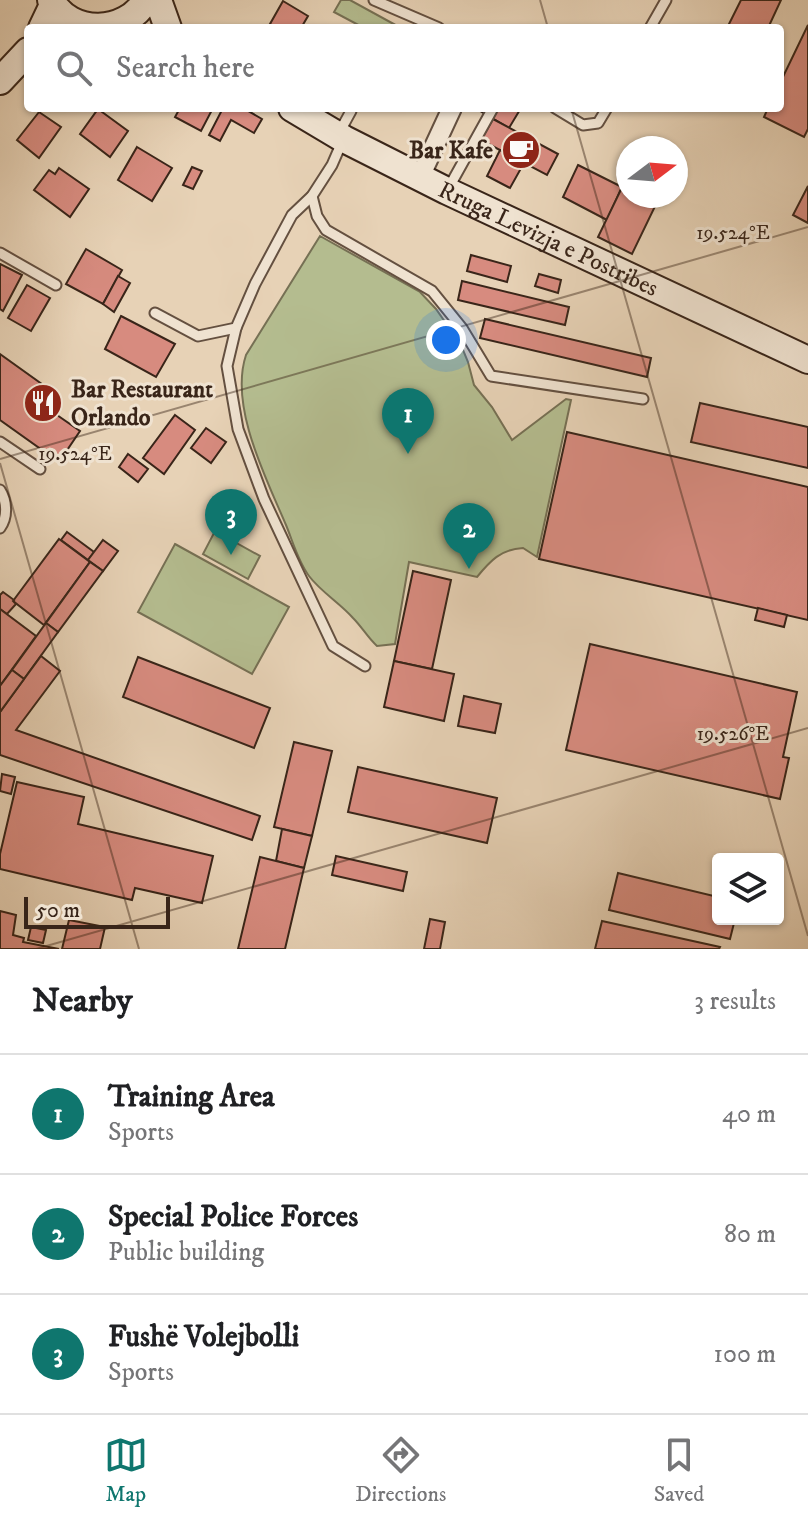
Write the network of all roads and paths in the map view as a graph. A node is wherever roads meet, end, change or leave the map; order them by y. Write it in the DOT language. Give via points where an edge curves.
graph roads {
  1 [pos="158,0"];
  2 [pos="374,0"];
  3 [pos="666,0"];
  4 [pos="137,10"];
  5 [pos="58,17"];
  6 [pos="79,24"];
  7 [pos="112,24"];
  8 [pos="167,24"];
  9 [pos="430,24"];
  10 [pos="652,24"];
  11 [pos="24,55"];
  12 [pos="0,81"];
  13 [pos="299,112"];
  14 [pos="351,112"];
  15 [pos="450,112"];
  16 [pos="491,112"];
  17 [pos="562,112"];
  18 [pos="605,112"];
  19 [pos="341,137"];
  20 [pos="420,177"];
  21 [pos="447,191"];
  22 [pos="312,196"];
  23 [pos="0,253"];
  24 [pos="56,285"];
  25 [pos="155,313"];
  26 [pos="236,328"];
  27 [pos="808,360"];
  28 [pos="643,399"];
  29 [pos="0,442"];
  30 [pos="40,469"];
  31 [pos="0,490"];
  32 [pos="2,506"];
  33 [pos="0,528"];
  34 [pos="365,666"];
  1 -- 8 [label="street"];
  2 -- 9 [label="lane"];
  3 -- 10 [label="lane"];
  4 -- 7 [label="street"];
  5 -- 6 [label="street"];
  11 -- 12 [label="street"];
  13 -- 19 [label="street, Rruga Levizja e Postribes"];
  14 -- 19 [label="lane"];
  15 -- 20 [label="street"];
  16 -- 21 [label="lane"];
  17 -- 18 [label="lane" via="583,125 598,123"];
  19 -- 20 [label="street, Rruga Levizja e Postribes"];
  19 -- 22 [label="lane" via="332,165"];
  20 -- 21 [label="street, Rruga Levizja e Postribes"];
  21 -- 27 [label="street, Rruga Levizja e Postribes"];
  22 -- 26 [label="lane" via="292,215"];
  22 -- 28 [label="lane" via="326,230 432,291 491,376"];
  23 -- 24 [label="lane"];
  25 -- 26 [label="lane" via="198,336"];
  26 -- 34 [label="lane" via="227,366 238,429 264,499 333,646"];
  29 -- 30 [label="lane"];
  31 -- 32 [label="lane"];
  32 -- 33 [label="lane" via="6,512"];
}
